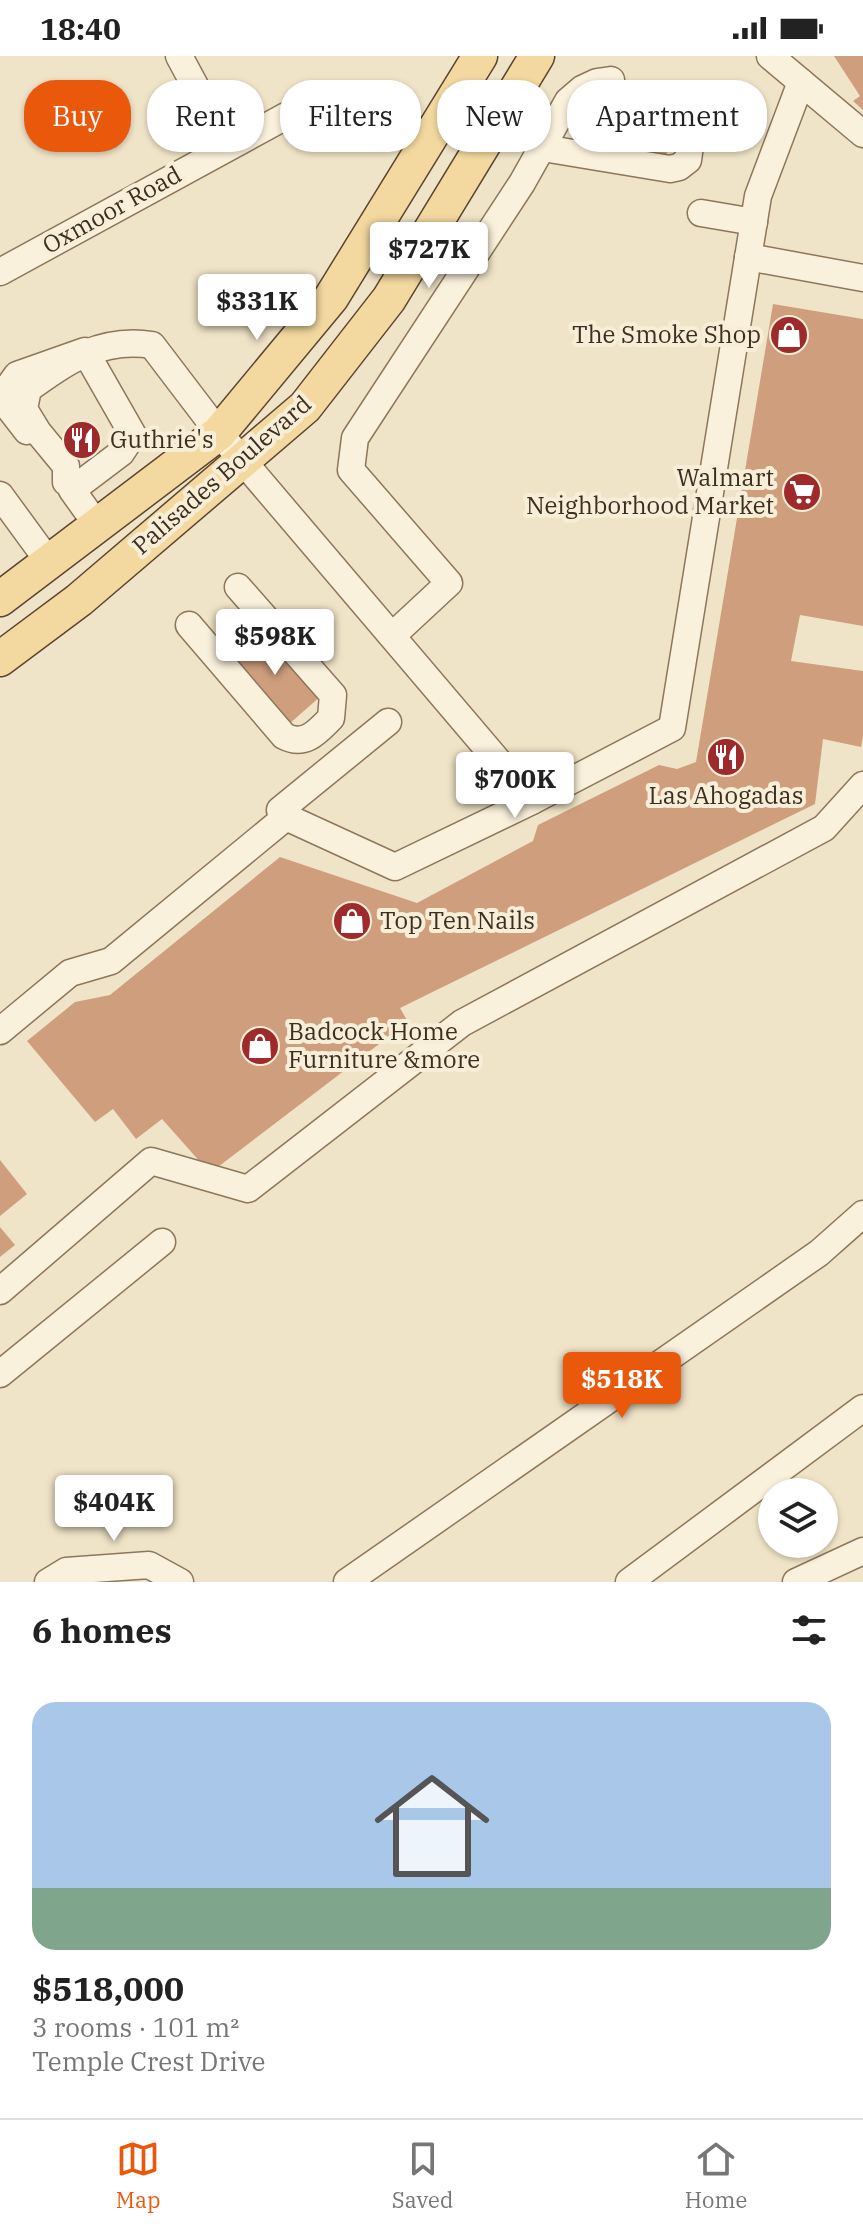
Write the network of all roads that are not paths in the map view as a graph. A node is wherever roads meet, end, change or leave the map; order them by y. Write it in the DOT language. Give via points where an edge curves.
graph roads {
  1 [pos="179,56"];
  2 [pos="480,56"];
  3 [pos="537,56"];
  4 [pos="770,56"];
  5 [pos="192,80"];
  6 [pos="801,82"];
  7 [pos="567,103"];
  8 [pos="551,133"];
  9 [pos="863,134"];
  10 [pos="219,152"];
  11 [pos="540,152"];
  12 [pos="567,152"];
  13 [pos="689,152"];
  14 [pos="701,213"];
  15 [pos="754,222"];
  16 [pos="748,257"];
  17 [pos="0,272"];
  18 [pos="863,278"];
  19 [pos="85,351"];
  20 [pos="219,433"];
  21 [pos="242,460"];
  22 [pos="69,486"];
  23 [pos="0,495"];
  24 [pos="97,525"];
  25 [pos="49,562"];
  26 [pos="238,587"];
  27 [pos="0,599"];
  28 [pos="189,625"];
  29 [pos="392,636"];
  30 [pos="0,659"];
  31 [pos="388,722"];
  32 [pos="863,785"];
  33 [pos="532,801"];
  34 [pos="280,810"];
  35 [pos="0,1031"];
  36 [pos="863,1214"];
  37 [pos="162,1242"];
  38 [pos="0,1291"];
  39 [pos="0,1374"];
  40 [pos="863,1408"];
  41 [pos="863,1551"];
  42 [pos="48,1582"];
  43 [pos="180,1582"];
  44 [pos="347,1582"];
  45 [pos="629,1582"];
  46 [pos="796,1582"];
  1 -- 5 [label="street"];
  2 -- 20 [label="main road, Palisades Boulevard" via="331,298"];
  3 -- 21 [label="main road, Palisades Boulevard" via="389,299 305,407"];
  4 -- 6 [label="street"];
  6 -- 9 [label="street"];
  6 -- 15 [label="street" via="758,196"];
  7 -- 8 [label="street"];
  10 -- 17 [label="street, Oxmoor Road"];
  11 -- 29 [label="street" via="355,438 351,470 449,583"];
  12 -- 13 [label="street" via="670,169 688,160"];
  14 -- 15 [label="street"];
  15 -- 16 [label="street"];
  16 -- 18 [label="street"];
  16 -- 33 [label="street" via="672,728"];
  19 -- 20 [label="street" via="130,341 152,345"];
  19 -- 22 [label="street" via="133,435 121,453"];
  19 -- 22 [label="street" via="17,375 7,389 6,404"];
  20 -- 21 [label="street"];
  20 -- 24 [label="main road, Palisades Boulevard"];
  21 -- 29 [label="street"];
  21 -- 30 [label="main road, Palisades Boulevard" via="79,600"];
  22 -- 24 [label="street"];
  23 -- 25 [label="street"];
  24 -- 25 [label="main road, Palisades Boulevard"];
  25 -- 27 [label="main road, Palisades Boulevard"];
  26 -- 28 [label="street" via="333,695 331,718 312,736 293,741 284,736"];
  29 -- 33 [label="street"];
  31 -- 34 [label="street"];
  32 -- 38 [label="street" via="824,828 462,1023 248,1189 151,1161"];
  33 -- 35 [label="street" via="395,867 286,817 111,961 70,973"];
  36 -- 44 [label="street" via="819,1253"];
  37 -- 39 [label="street"];
  40 -- 45 [label="street"];
  41 -- 46 [label="street"];
  42 -- 43 [label="street" via="66,1571 149,1565"];
}
